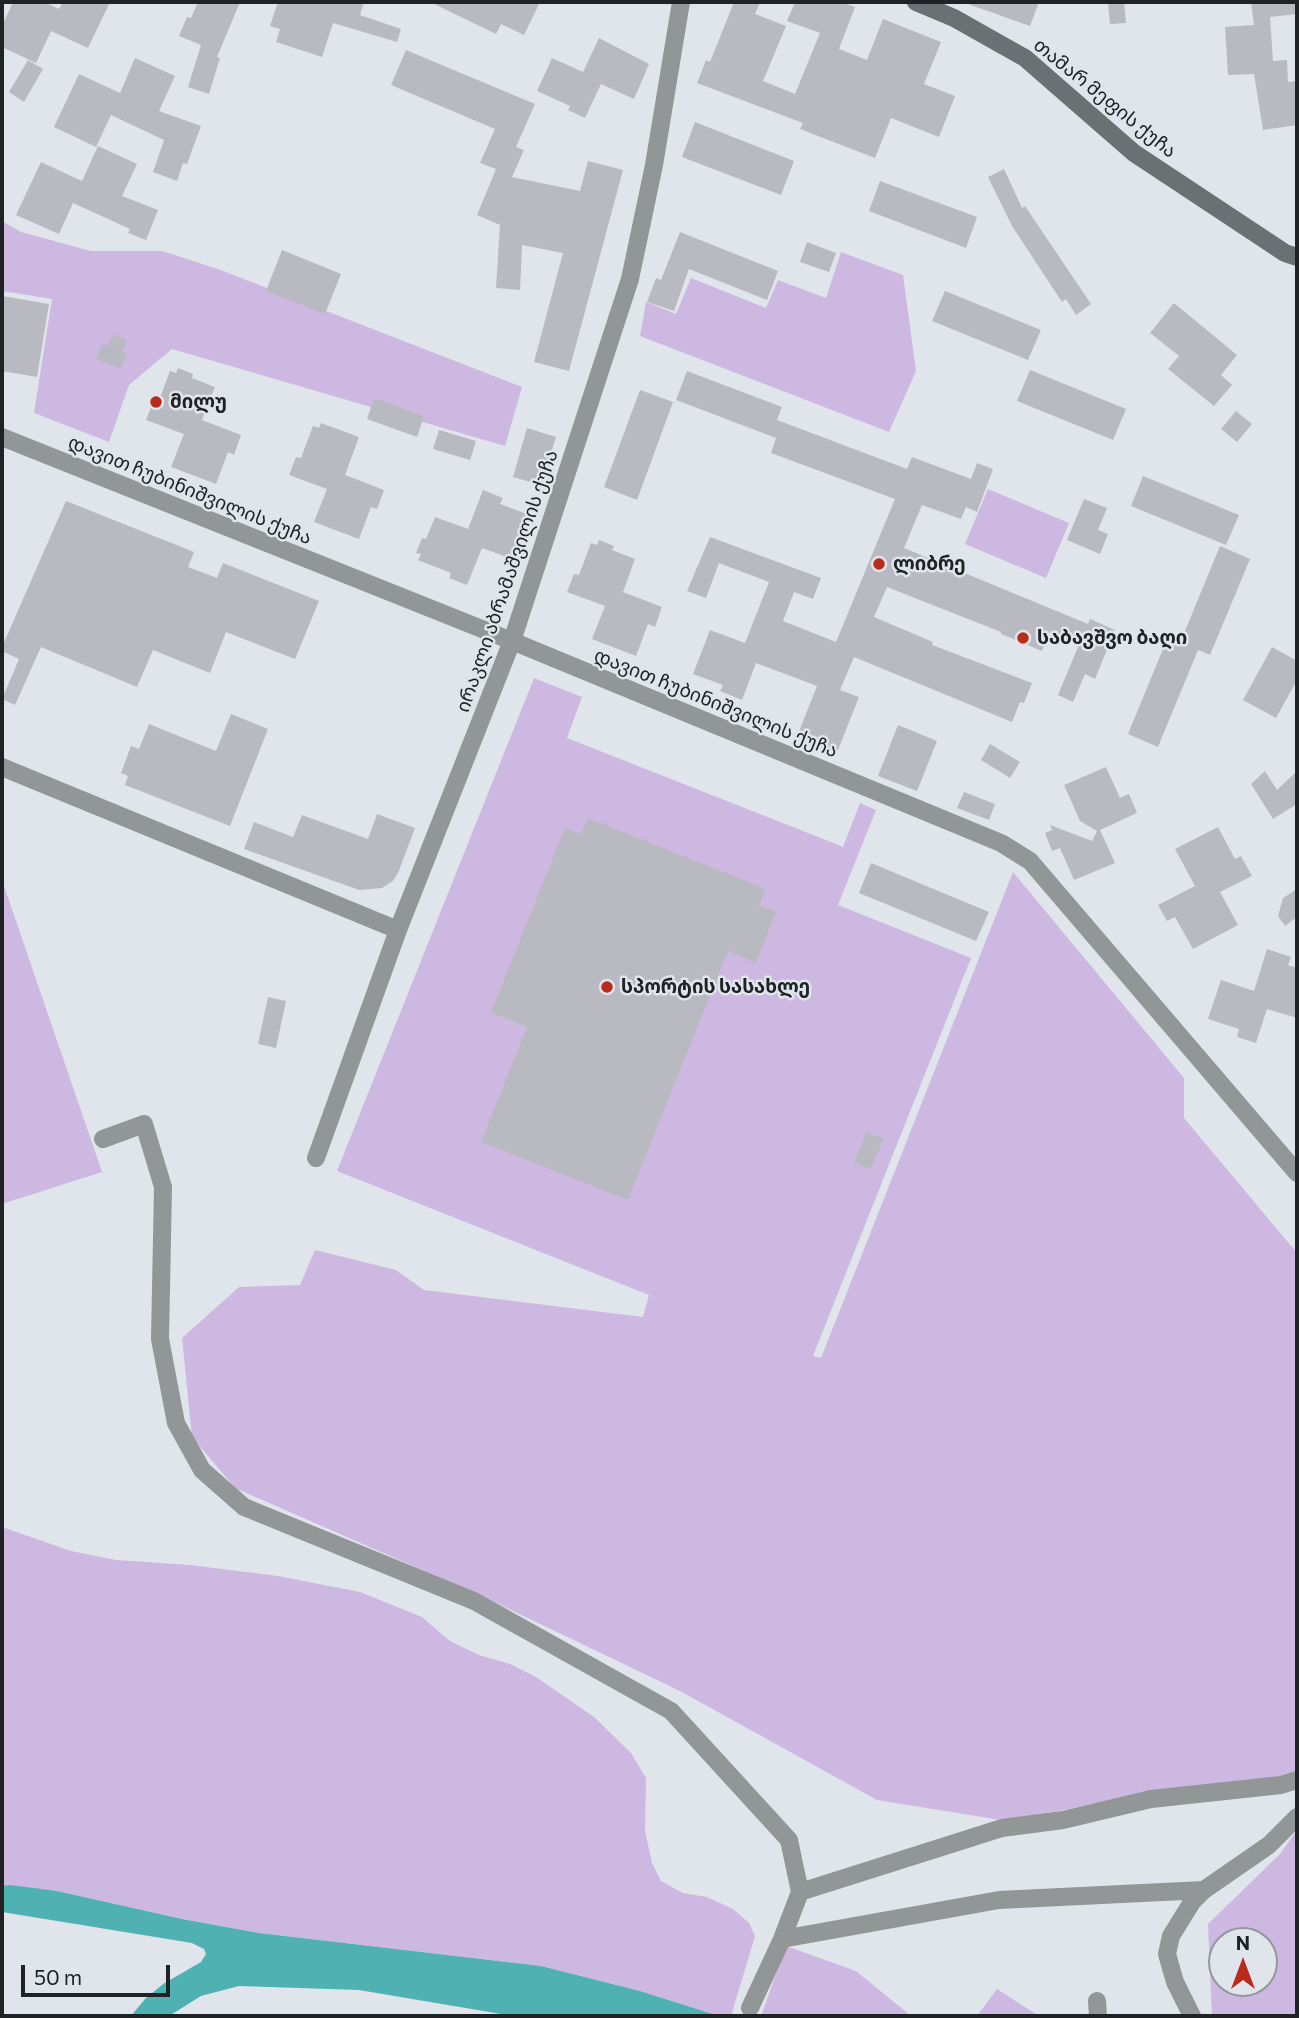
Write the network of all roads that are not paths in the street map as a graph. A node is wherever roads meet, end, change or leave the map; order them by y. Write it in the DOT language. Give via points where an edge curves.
graph roads {
  1 [pos="681,2"];
  2 [pos="916,2"];
  3 [pos="1297,257"];
  4 [pos="2,437"];
  5 [pos="512,642"];
  6 [pos="2,768"];
  7 [pos="398,930"];
  8 [pos="103,1139"];
  9 [pos="316,1158"];
  10 [pos="1297,1173"];
  11 [pos="1297,1780"];
  12 [pos="1297,1818"];
  13 [pos="1204,1890"];
  14 [pos="800,1892"];
  15 [pos="782,1939"];
  16 [pos="750,2008"];
  17 [pos="1192,2016"];
  1 -- 5 [label="street, ირაკლი აბრამაშვილის ქუჩა" via="630,279"];
  2 -- 3 [label="street, თამარ მეფის ქუჩა" via="1025,58 1133,153"];
  4 -- 5 [label="street, დავით ჩუბინიშვილის ქუჩა"];
  5 -- 7 [label="street, ირაკლი აბრამაშვილის ქუჩა"];
  5 -- 10 [label="street, დავით ჩუბინიშვილის ქუჩა" via="1001,843 1030,861"];
  6 -- 7 [label="street"];
  7 -- 9 [label="street, ირაკლი აბრამაშვილის ქუჩა"];
  8 -- 14 [label="street" via="144,1124 163,1187 160,1339 176,1423 202,1470 244,1507 474,1601 671,1711 789,1840"];
  11 -- 14 [label="street" via="1151,1799 1063,1820 1002,1828"];
  12 -- 13 [label="street"];
  13 -- 15 [label="street" via="999,1900"];
  13 -- 17 [label="street" via="1171,1936 1167,1954"];
  14 -- 15 [label="street"];
  15 -- 16 [label="street"];
}
